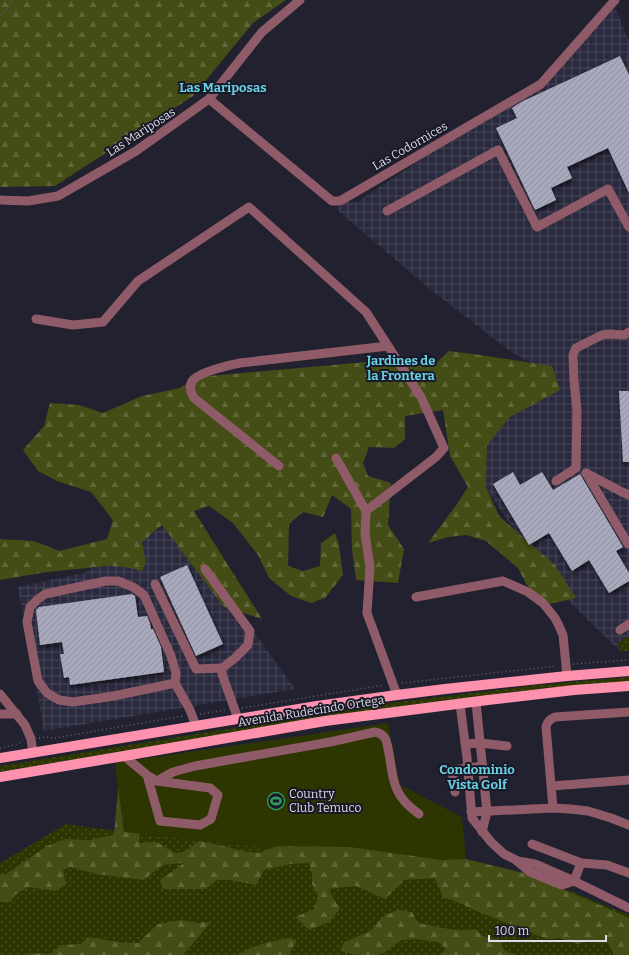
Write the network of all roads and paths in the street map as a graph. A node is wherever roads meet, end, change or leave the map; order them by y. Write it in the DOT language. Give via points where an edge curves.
graph roads {
  1 [pos="13,0"];
  2 [pos="300,0"];
  3 [pos="615,0"];
  4 [pos="0,15"];
  5 [pos="209,100"];
  6 [pos="0,200"];
  7 [pos="387,211"];
  8 [pos="629,227"];
  9 [pos="36,319"];
  10 [pos="629,332"];
  11 [pos="388,346"];
  12 [pos="336,458"];
  13 [pos="279,466"];
  14 [pos="576,468"];
  15 [pos="586,473"];
  16 [pos="556,481"];
  17 [pos="629,495"];
  18 [pos="366,511"];
  19 [pos="628,544"];
  20 [pos="205,569"];
  21 [pos="154,584"];
  22 [pos="416,597"];
  23 [pos="629,624"];
  24 [pos="620,630"];
  25 [pos="222,668"];
  26 [pos="629,671"];
  27 [pos="567,676"];
  28 [pos="175,683"];
  29 [pos="629,686"];
  30 [pos="0,694"];
  31 [pos="397,695"];
  32 [pos="476,702"];
  33 [pos="460,704"];
  34 [pos="629,712"];
  35 [pos="0,714"];
  36 [pos="16,714"];
  37 [pos="238,719"];
  38 [pos="196,726"];
  39 [pos="480,743"];
  40 [pos="465,744"];
  41 [pos="507,746"];
  42 [pos="33,753"];
  43 [pos="124,756"];
  44 [pos="0,758"];
  45 [pos="483,766"];
  46 [pos="468,768"];
  47 [pos="147,775"];
  48 [pos="0,777"];
  49 [pos="629,780"];
  50 [pos="157,781"];
  51 [pos="552,786"];
  52 [pos="455,792"];
  53 [pos="553,808"];
  54 [pos="471,812"];
  55 [pos="487,812"];
  56 [pos="419,814"];
  57 [pos="629,825"];
  58 [pos="482,832"];
  59 [pos="532,844"];
  60 [pos="581,863"];
  61 [pos="629,873"];
  62 [pos="574,881"];
  63 [pos="629,908"];
  1 -- 4 [label="path"];
  2 -- 5 [label="street, Las Mariposas" via="262,32"];
  3 -- 5 [label="street, Las Codornices" via="541,84 340,201 332,201"];
  5 -- 6 [label="street, Las Mariposas" via="136,151 58,196 28,201"];
  7 -- 8 [label="street" via="498,150 537,227 608,188"];
  9 -- 11 [label="street" via="73,325 103,322 138,281 249,207 366,312"];
  10 -- 14 [label="street" via="624,335 602,335 576,348 573,355 578,411"];
  11 -- 13 [label="street" via="240,363 220,368 193,380 190,388 194,398"];
  11 -- 18 [label="street" via="421,397 444,448"];
  12 -- 18 [label="street"];
  14 -- 15 [label="street"];
  14 -- 16 [label="street"];
  15 -- 17 [label="street"];
  15 -- 19 [label="street"];
  18 -- 31 [label="street" via="365,534 370,567 367,613"];
  20 -- 25 [label="street" via="250,631 248,645"];
  21 -- 25 [label="street" via="196,669"];
  22 -- 27 [label="street" via="503,581 528,592 543,604 559,626 563,635"];
  23 -- 24 [label="street"];
  25 -- 37 [label="street"];
  26 -- 27 [label="main road, Avenida Rudecindo Ortega"];
  27 -- 31 [label="main road, Avenida Rudecindo Ortega"];
  28 -- 28 [label="street" via="176,673 171,656 144,594 133,587 118,581 79,586 45,594 30,607 27,622 38,682 47,693 59,700 73,702 114,696"];
  28 -- 38 [label="street"];
  29 -- 32 [label="main road, Avenida Rudecindo Ortega"];
  30 -- 36 [label="street"];
  31 -- 37 [label="main road, Avenida Rudecindo Ortega"];
  32 -- 33 [label="main road, Avenida Rudecindo Ortega"];
  32 -- 39 [label="street"];
  33 -- 40 [label="street"];
  33 -- 43 [label="main road, Avenida Rudecindo Ortega" via="325,721"];
  34 -- 51 [label="street" via="555,717 550,720 546,727"];
  35 -- 36 [label="street"];
  36 -- 42 [label="street" via="32,738"];
  37 -- 38 [label="main road, Avenida Rudecindo Ortega"];
  38 -- 42 [label="main road, Avenida Rudecindo Ortega"];
  39 -- 40 [label="street"];
  39 -- 41 [label="street"];
  39 -- 45 [label="street"];
  40 -- 46 [label="street"];
  42 -- 44 [label="main road, Avenida Rudecindo Ortega"];
  43 -- 47 [label="street"];
  43 -- 48 [label="main road, Avenida Rudecindo Ortega"];
  45 -- 46 [label="street"];
  45 -- 55 [label="street"];
  46 -- 52 [label="street" via="452,770"];
  46 -- 54 [label="street"];
  47 -- 50 [label="street"];
  47 -- 50 [label="street" via="160,821 200,825 211,819 218,795 210,788"];
  49 -- 51 [label="street"];
  50 -- 56 [label="street" via="173,772 194,766 375,732 383,735 386,740 398,794"];
  51 -- 53 [label="street"];
  53 -- 55 [label="street"];
  53 -- 57 [label="street" via="588,812"];
  54 -- 55 [label="street"];
  54 -- 58 [label="street" via="472,818"];
  55 -- 58 [label="street"];
  58 -- 62 [label="street" via="504,854 530,872 562,885"];
  59 -- 60 [label="street"];
  60 -- 61 [label="street" via="607,865"];
  60 -- 62 [label="street"];
  62 -- 63 [label="street"];
}
